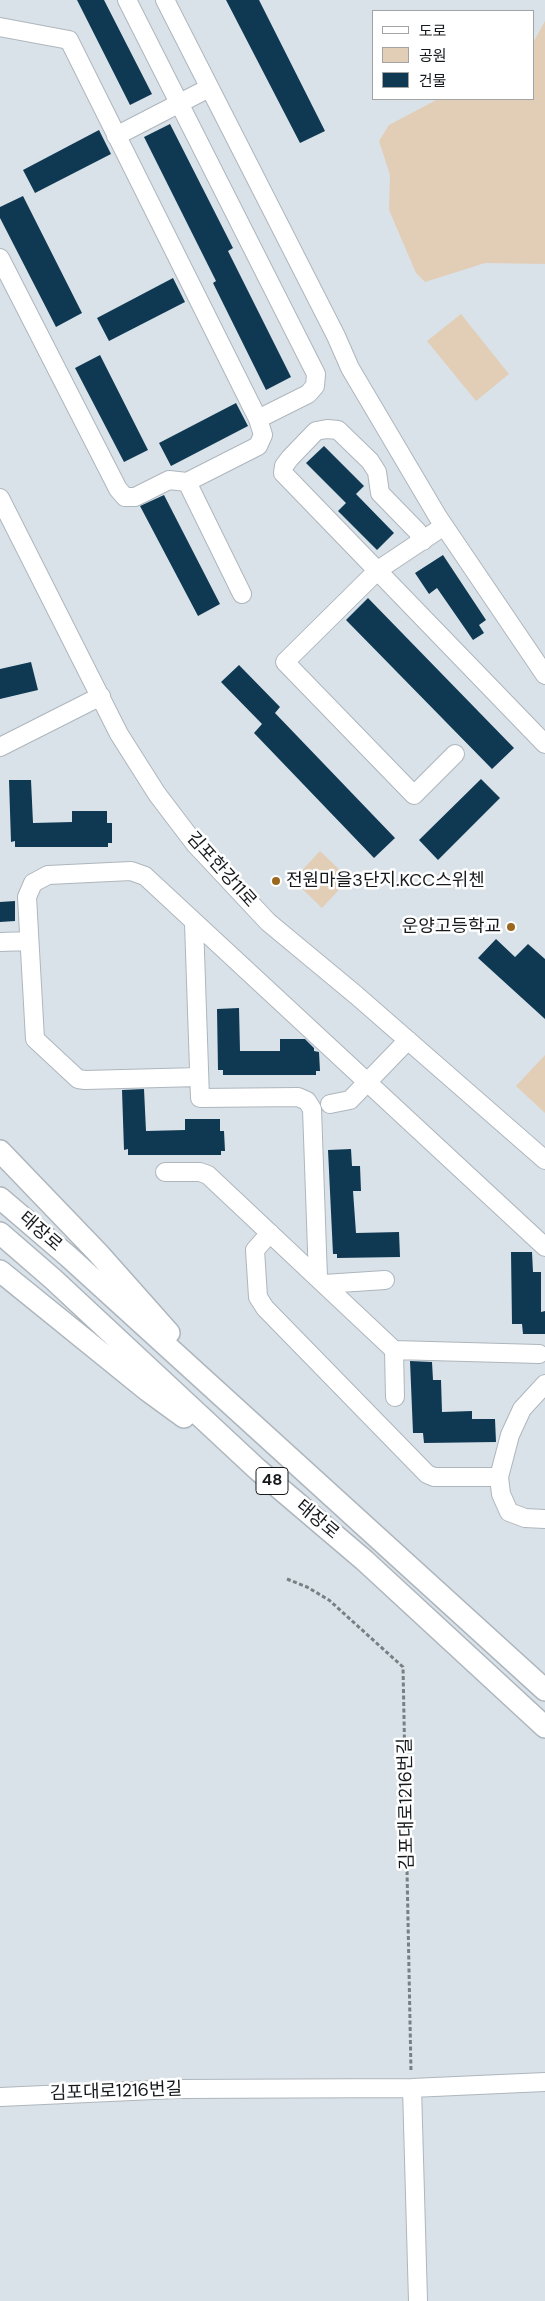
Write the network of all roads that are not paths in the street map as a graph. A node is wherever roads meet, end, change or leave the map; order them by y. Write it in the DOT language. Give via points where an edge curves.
graph roads {
  1 [pos="127,0"];
  2 [pos="164,0"];
  3 [pos="0,27"];
  4 [pos="209,88"];
  5 [pos="179,103"];
  6 [pos="116,136"];
  7 [pos="0,258"];
  8 [pos="258,419"];
  9 [pos="187,482"];
  10 [pos="0,498"];
  11 [pos="2,519"];
  12 [pos="444,526"];
  13 [pos="422,541"];
  14 [pos="378,570"];
  15 [pos="242,594"];
  16 [pos="545,675"];
  17 [pos="98,697"];
  18 [pos="545,744"];
  19 [pos="0,748"];
  20 [pos="455,754"];
  21 [pos="194,923"];
  22 [pos="29,941"];
  23 [pos="0,942"];
  24 [pos="406,1042"];
  25 [pos="199,1077"];
  26 [pos="366,1082"];
  27 [pos="330,1104"];
  28 [pos="0,1151"];
  29 [pos="545,1160"];
  30 [pos="545,1168"];
  31 [pos="165,1172"];
  32 [pos="0,1198"];
  33 [pos="270,1232"];
  34 [pos="0,1233"];
  35 [pos="545,1246"];
  36 [pos="0,1271"];
  37 [pos="385,1280"];
  38 [pos="321,1281"];
  39 [pos="394,1350"];
  40 [pos="539,1354"];
  41 [pos="545,1384"];
  42 [pos="395,1397"];
  43 [pos="244,1417"];
  44 [pos="257,1469"];
  45 [pos="499,1477"];
  46 [pos="545,1518"];
  47 [pos="545,1690"];
  48 [pos="545,1727"];
  49 [pos="545,2082"];
  50 [pos="412,2088"];
  51 [pos="0,2097"];
  52 [pos="418,2301"];
  1 -- 5 [label="street"];
  2 -- 4 [label="street"];
  3 -- 6 [label="street" via="69,40"];
  4 -- 5 [label="street"];
  4 -- 12 [label="street" via="350,368"];
  5 -- 6 [label="street"];
  5 -- 8 [label="street" via="316,374 315,386 308,394"];
  6 -- 8 [label="street"];
  7 -- 9 [label="street" via="118,490 125,497 135,497 169,480"];
  8 -- 9 [label="street" via="263,435 258,446"];
  9 -- 15 [label="street"];
  10 -- 17 [label="street, 김포한강11로"];
  11 -- 17 [label="street, 김포한강11로"];
  12 -- 13 [label="street"];
  12 -- 16 [label="street"];
  13 -- 14 [label="street"];
  13 -- 14 [label="street" via="417,531 380,493 377,472 370,461 338,430 316,432 290,458 284,466 284,473"];
  14 -- 18 [label="street"];
  14 -- 20 [label="street" via="285,662 414,795"];
  17 -- 19 [label="street"];
  17 -- 24 [label="street, 김포한강11로" via="113,735 149,794 189,846 265,926"];
  21 -- 22 [label="street" via="138,872 48,875 33,882 27,896"];
  21 -- 25 [label="street"];
  21 -- 26 [label="street"];
  22 -- 23 [label="street"];
  22 -- 25 [label="street" via="35,1039 78,1078"];
  24 -- 26 [label="street"];
  24 -- 29 [label="street, 김포한강11로"];
  24 -- 30 [label="street, 김포한강11로"];
  25 -- 38 [label="street" via="200,1098 298,1097 307,1101 312,1109"];
  26 -- 27 [label="street" via="350,1100"];
  26 -- 35 [label="street"];
  28 -- 43 [label="main road" via="98,1253"];
  31 -- 33 [label="street" via="208,1175"];
  32 -- 43 [label="main road, 태장로 / 48"];
  33 -- 38 [label="street"];
  33 -- 45 [label="street" via="254,1250 258,1297 265,1308 427,1474 434,1477"];
  34 -- 44 [label="main road, 태장로 / 48"];
  36 -- 44 [label="main road" via="147,1390"];
  37 -- 38 [label="street"];
  38 -- 39 [label="street"];
  39 -- 40 [label="street"];
  39 -- 42 [label="street"];
  41 -- 45 [label="street" via="522,1409 504,1453"];
  43 -- 47 [label="main road, 태장로 / 48"];
  44 -- 48 [label="main road, 태장로 / 48" via="364,1560"];
  45 -- 46 [label="street" via="501,1494 509,1512 525,1518"];
  49 -- 50 [label="street, 김포대로1216번길"];
  50 -- 51 [label="street, 김포대로1216번길" via="176,2089"];
  50 -- 52 [label="street"];
}
